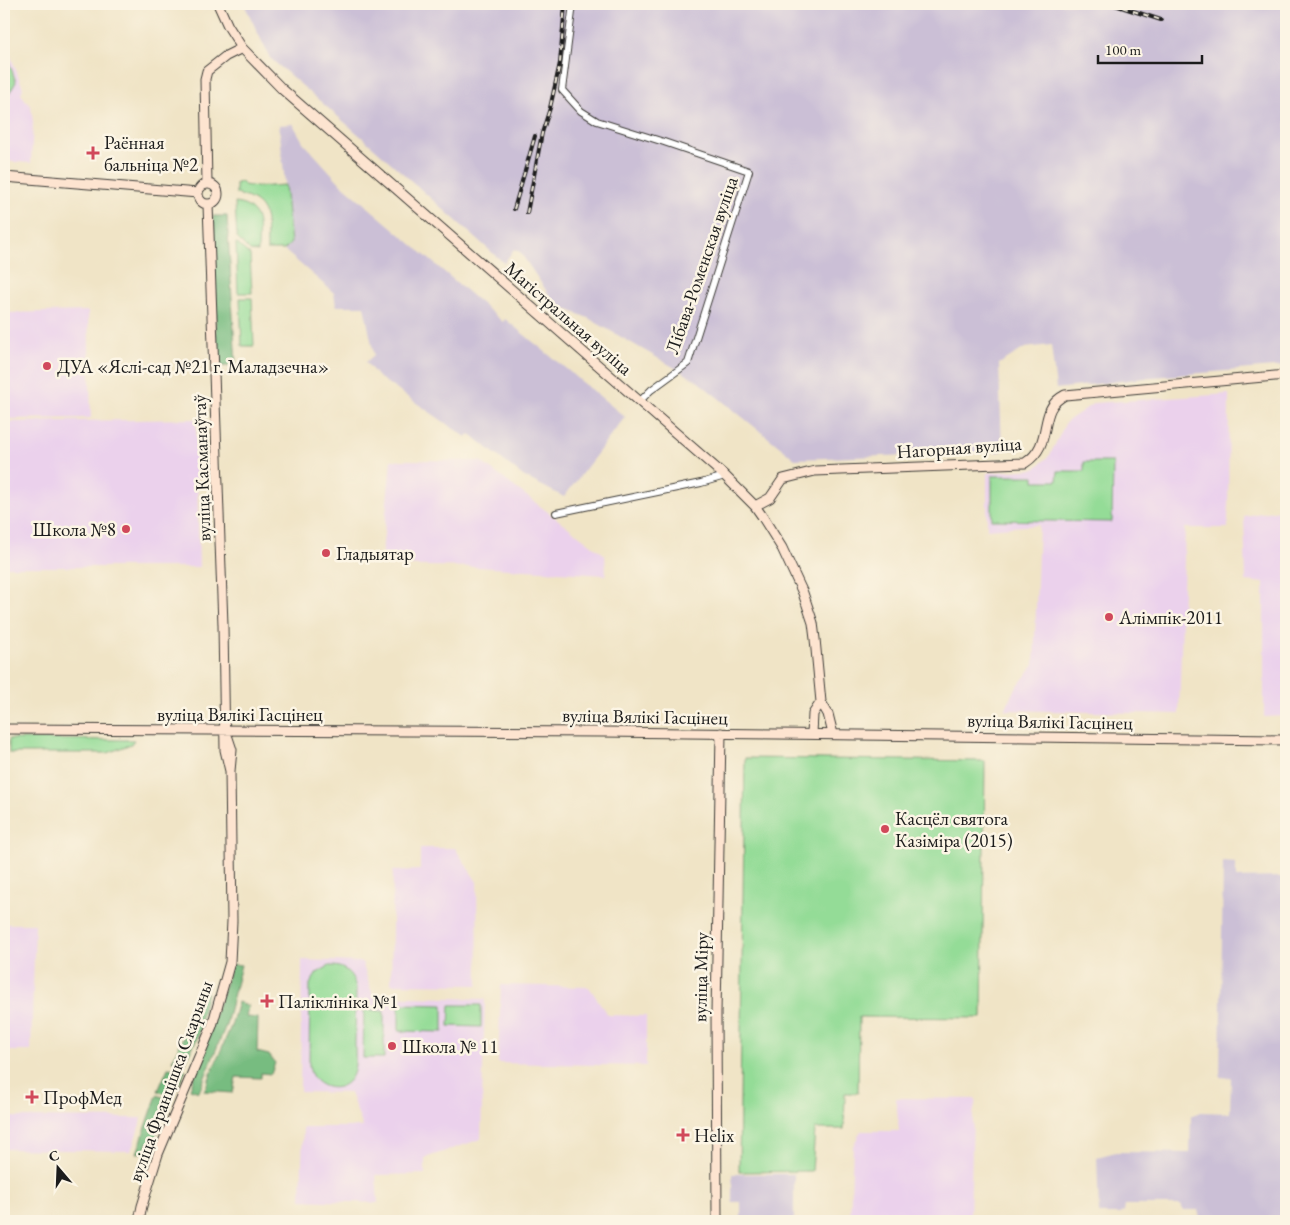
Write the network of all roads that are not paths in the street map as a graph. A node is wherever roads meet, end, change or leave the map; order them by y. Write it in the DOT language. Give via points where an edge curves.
graph roads {
  1 [pos="218,4"];
  2 [pos="573,4"];
  3 [pos="242,48"];
  4 [pos="4,177"];
  5 [pos="207,184"];
  6 [pos="198,193"];
  7 [pos="208,205"];
  8 [pos="1286,375"];
  9 [pos="640,401"];
  10 [pos="725,476"];
  11 [pos="755,506"];
  12 [pos="556,513"];
  13 [pos="821,702"];
  14 [pos="4,730"];
  15 [pos="226,731"];
  16 [pos="721,734"];
  17 [pos="812,734"];
  18 [pos="833,734"];
  19 [pos="1286,740"];
  20 [pos="139,1221"];
  21 [pos="717,1221"];
  1 -- 3 [label="main road, Магістральная вуліца"];
  2 -- 9 [label="street, Лібава-Роменская вуліца" via="562,90 581,111 597,120 749,171 688,363"];
  3 -- 5 [label="main road" via="207,71"];
  3 -- 9 [label="main road, Магістральная вуліца" via="282,89"];
  4 -- 6 [label="main road"];
  5 -- 6 [label="main road"];
  5 -- 7 [label="main road" via="215,186 219,195 216,202"];
  6 -- 7 [label="main road" via="200,201"];
  7 -- 15 [label="main road, вуліца Касманаўтаў"];
  8 -- 11 [label="main road, Нагорная вуліца" via="1065,395 1049,411 1041,447 1026,463 815,471 783,479 770,498"];
  9 -- 10 [label="main road, Магістральная вуліца"];
  10 -- 11 [label="main road, Магістральная вуліца"];
  10 -- 12 [label="street"];
  11 -- 13 [label="main road, Магістральная вуліца" via="782,548 803,593 814,631"];
  13 -- 17 [label="main road" via="813,714"];
  13 -- 18 [label="main road"];
  14 -- 15 [label="main road, вуліца Вялікі Гасцінец"];
  15 -- 16 [label="main road, вуліца Вялікі Гасцінец"];
  15 -- 20 [label="main road, вуліца Францішка Скарыны" via="225,750 230,771 230,962 212,1026 158,1154"];
  16 -- 17 [label="main road, вуліца Вялікі Гасцінец"];
  16 -- 21 [label="main road, вуліца Міру" via="716,1013"];
  17 -- 18 [label="main road, вуліца Вялікі Гасцінец"];
  18 -- 19 [label="main road, вуліца Вялікі Гасцінец"];
}
